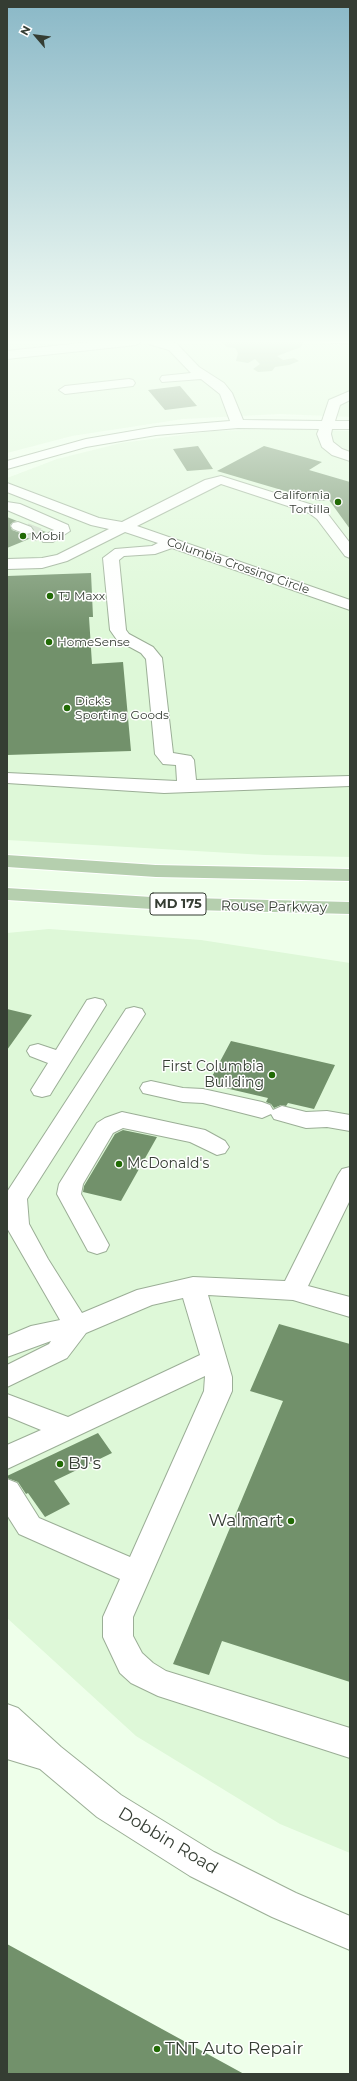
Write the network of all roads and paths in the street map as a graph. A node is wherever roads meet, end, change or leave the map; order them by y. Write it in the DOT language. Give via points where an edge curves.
graph roads {
  1 [pos="109,438"];
  2 [pos="325,438"];
  3 [pos="350,458"];
  4 [pos="7,465"];
  5 [pos="7,487"];
  6 [pos="62,494"];
  7 [pos="7,506"];
  8 [pos="126,527"];
  9 [pos="170,543"];
  10 [pos="77,550"];
  11 [pos="350,553"];
  12 [pos="10,558"];
  13 [pos="350,605"];
  14 [pos="7,778"];
  15 [pos="350,781"];
  16 [pos="187,786"];
  17 [pos="7,861"];
  18 [pos="350,875"];
  19 [pos="7,894"];
  20 [pos="7,907"];
  21 [pos="350,908"];
  22 [pos="350,913"];
  23 [pos="96,1005"];
  24 [pos="134,1014"];
  25 [pos="38,1051"];
  26 [pos="61,1060"];
  27 [pos="151,1088"];
  28 [pos="42,1090"];
  29 [pos="350,1123"];
  30 [pos="217,1146"];
  31 [pos="350,1175"];
  32 [pos="97,1245"];
  33 [pos="194,1286"];
  34 [pos="293,1291"];
  35 [pos="350,1307"];
  36 [pos="77,1326"];
  37 [pos="7,1347"];
  38 [pos="214,1360"];
  39 [pos="7,1377"];
  40 [pos="7,1405"];
  41 [pos="69,1429"];
  42 [pos="7,1458"];
  43 [pos="7,1491"];
  44 [pos="138,1574"];
  45 [pos="7,1718"];
  46 [pos="350,1743"];
  47 [pos="7,1744"];
  48 [pos="50,1758"];
  49 [pos="350,1933"];
  1 -- 4 [label="street" via="46,452"];
  2 -- 3 [label="street" via="327,444"];
  5 -- 8 [label="street, Columbia Crossing Circle" via="96,522"];
  6 -- 8 [label="street, Columbia Crossing Circle" via="113,514"];
  7 -- 10 [label="street" via="63,528 63,531 32,532"];
  8 -- 9 [label="street, Columbia Crossing Circle"];
  8 -- 10 [label="street"];
  8 -- 11 [label="street" via="210,482 221,480 314,510 322,516"];
  9 -- 13 [label="street, Columbia Crossing Circle"];
  9 -- 16 [label="street" via="156,550 120,552 111,558 118,630 123,637 147,650 154,658 164,754 169,760 185,760"];
  10 -- 12 [label="street" via="52,561"];
  14 -- 16 [label="street" via="164,787"];
  15 -- 16 [label="street"];
  17 -- 18 [label="main road, MD 175" via="164,871"];
  19 -- 21 [label="main road, Rouse Parkway / MD 175" via="152,903"];
  20 -- 22 [label="main road" via="151,912"];
  23 -- 26 [label="street"];
  24 -- 36 [label="street" via="15,1199 17,1224"];
  25 -- 26 [label="street"];
  26 -- 28 [label="street"];
  27 -- 29 [label="street" via="183,1095 203,1096 306,1120 327,1119"];
  30 -- 32 [label="street" via="197,1136 122,1120 105,1128 71,1184 69,1194"];
  31 -- 34 [label="street"];
  33 -- 34 [label="street"];
  33 -- 36 [label="street" via="146,1297"];
  33 -- 38 [label="street"];
  34 -- 35 [label="street"];
  36 -- 37 [label="street" via="40,1333"];
  36 -- 39 [label="street" via="58,1351"];
  38 -- 41 [label="street"];
  38 -- 44 [label="street" via="219,1377 218,1392"];
  40 -- 41 [label="street"];
  41 -- 42 [label="street"];
  43 -- 44 [label="street" via="29,1526"];
  44 -- 46 [label="street" via="118,1617 118,1637 131,1662 142,1673 158,1682"];
  45 -- 48 [label="street, Dobbin Road"];
  47 -- 48 [label="street"];
  48 -- 49 [label="street, Dobbin Road" via="109,1806 202,1864 284,1905"];
}
